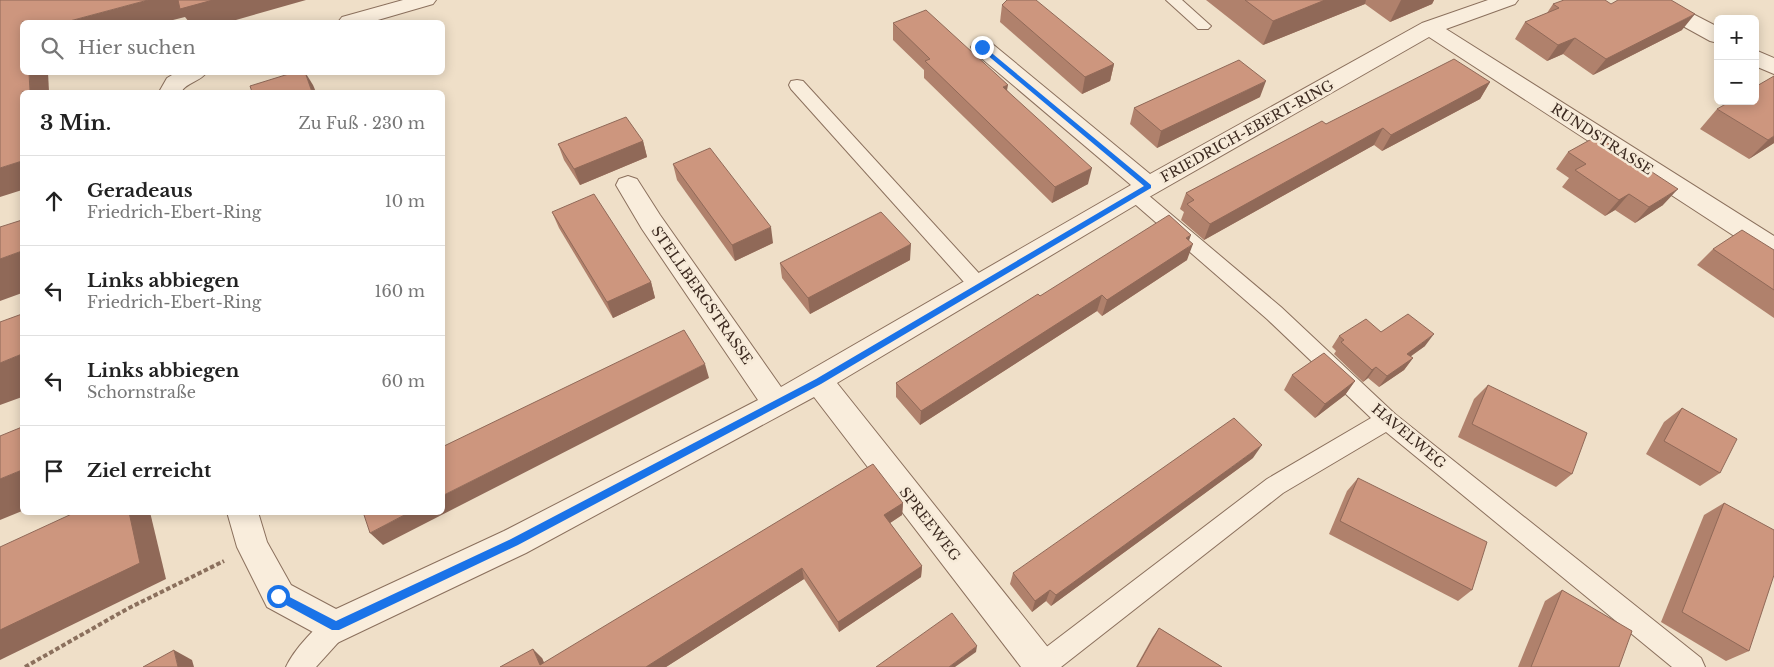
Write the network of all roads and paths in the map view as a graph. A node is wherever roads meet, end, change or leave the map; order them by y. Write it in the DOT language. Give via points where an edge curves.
graph roads {
  1 [pos="426,0"];
  2 [pos="1173,0"];
  3 [pos="1502,0"];
  4 [pos="1508,0"];
  5 [pos="1650,0"];
  6 [pos="355,14"];
  7 [pos="1204,26"];
  8 [pos="1429,28"];
  9 [pos="1714,34"];
  10 [pos="982,47"];
  11 [pos="1759,59"];
  12 [pos="1774,67"];
  13 [pos="190,75"];
  14 [pos="797,85"];
  15 [pos="171,90"];
  16 [pos="628,185"];
  17 [pos="1142,190"];
  18 [pos="1774,249"];
  19 [pos="979,286"];
  20 [pos="818,381"];
  21 [pos="777,404"];
  22 [pos="1387,420"];
  23 [pos="243,515"];
  24 [pos="253,547"];
  25 [pos="335,626"];
  26 [pos="25,667"];
  27 [pos="299,667"];
  28 [pos="1042,667"];
  29 [pos="1692,667"];
  1 -- 6 [label="street"];
  2 -- 7 [label="lane"];
  3 -- 4 [label="street, FRIEDRICH-EBERT-RING"];
  3 -- 8 [label="street, FRIEDRICH-EBERT-RING"];
  5 -- 9 [label="street"];
  8 -- 17 [label="street, FRIEDRICH-EBERT-RING"];
  8 -- 18 [label="street, RUNDSTRASSE"];
  10 -- 17 [label="street"];
  11 -- 12 [label="street"];
  13 -- 15 [label="street" via="175,82"];
  14 -- 19 [label="lane"];
  16 -- 21 [label="street, STELLBERGSTRASSE"];
  17 -- 19 [label="street, FRIEDRICH-EBERT-RING"];
  17 -- 22 [label="lane, HAVELWEG"];
  19 -- 20 [label="street, FRIEDRICH-EBERT-RING"];
  20 -- 21 [label="street, FRIEDRICH-EBERT-RING"];
  20 -- 28 [label="street, SPREEWEG"];
  21 -- 25 [label="street, FRIEDRICH-EBERT-RING" via="514,542"];
  22 -- 28 [label="lane" via="1275,486"];
  22 -- 29 [label="lane, HAVELWEG"];
  23 -- 24 [label="street"];
  24 -- 25 [label="street" via="278,596"];
  24 -- 26 [label="path" via="127,610"];
  25 -- 27 [label="lane, FRIEDRICH-EBERT-RING"];
}
